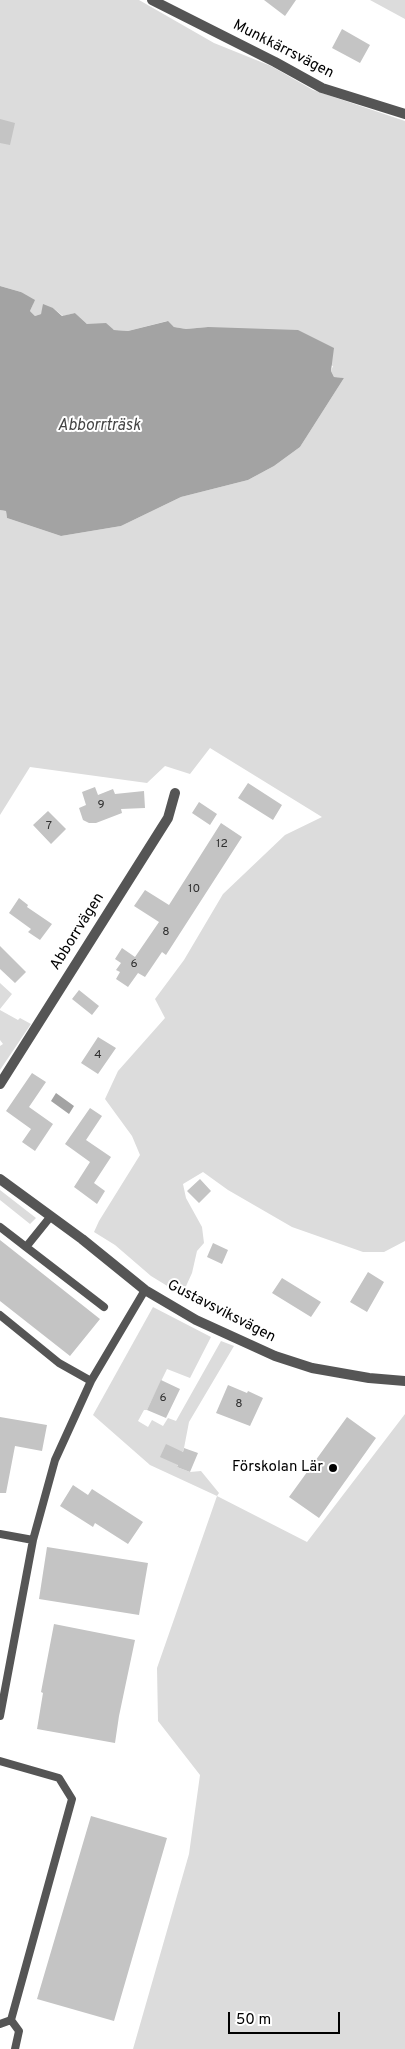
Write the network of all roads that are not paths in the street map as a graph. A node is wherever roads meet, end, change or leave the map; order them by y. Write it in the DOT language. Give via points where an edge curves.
graph roads {
  1 [pos="152,0"];
  2 [pos="405,114"];
  3 [pos="175,793"];
  4 [pos="0,1084"];
  5 [pos="0,1179"];
  6 [pos="51,1216"];
  7 [pos="0,1227"];
  8 [pos="26,1247"];
  9 [pos="145,1290"];
  10 [pos="104,1307"];
  11 [pos="0,1316"];
  12 [pos="92,1381"];
  13 [pos="405,1381"];
  14 [pos="0,1534"];
  15 [pos="33,1540"];
  16 [pos="0,1716"];
  17 [pos="0,1761"];
  18 [pos="11,2020"];
  19 [pos="0,2024"];
  20 [pos="16,2049"];
  1 -- 2 [label="street, Munkkärrsvägen" via="322,88"];
  3 -- 4 [label="street, Abborrvägen" via="168,818"];
  5 -- 6 [label="street, Gustavsviksvägen"];
  6 -- 8 [label="lane"];
  6 -- 9 [label="street, Gustavsviksvägen"];
  7 -- 8 [label="lane"];
  8 -- 10 [label="lane"];
  9 -- 12 [label="lane"];
  9 -- 13 [label="street, Gustavsviksvägen" via="222,1333 298,1364 344,1374"];
  11 -- 12 [label="lane" via="59,1362"];
  12 -- 15 [label="lane" via="55,1460"];
  14 -- 15 [label="lane"];
  15 -- 16 [label="lane"];
  17 -- 18 [label="lane" via="58,1778 72,1800"];
  18 -- 19 [label="lane"];
  18 -- 20 [label="lane" via="19,2030"];
}
